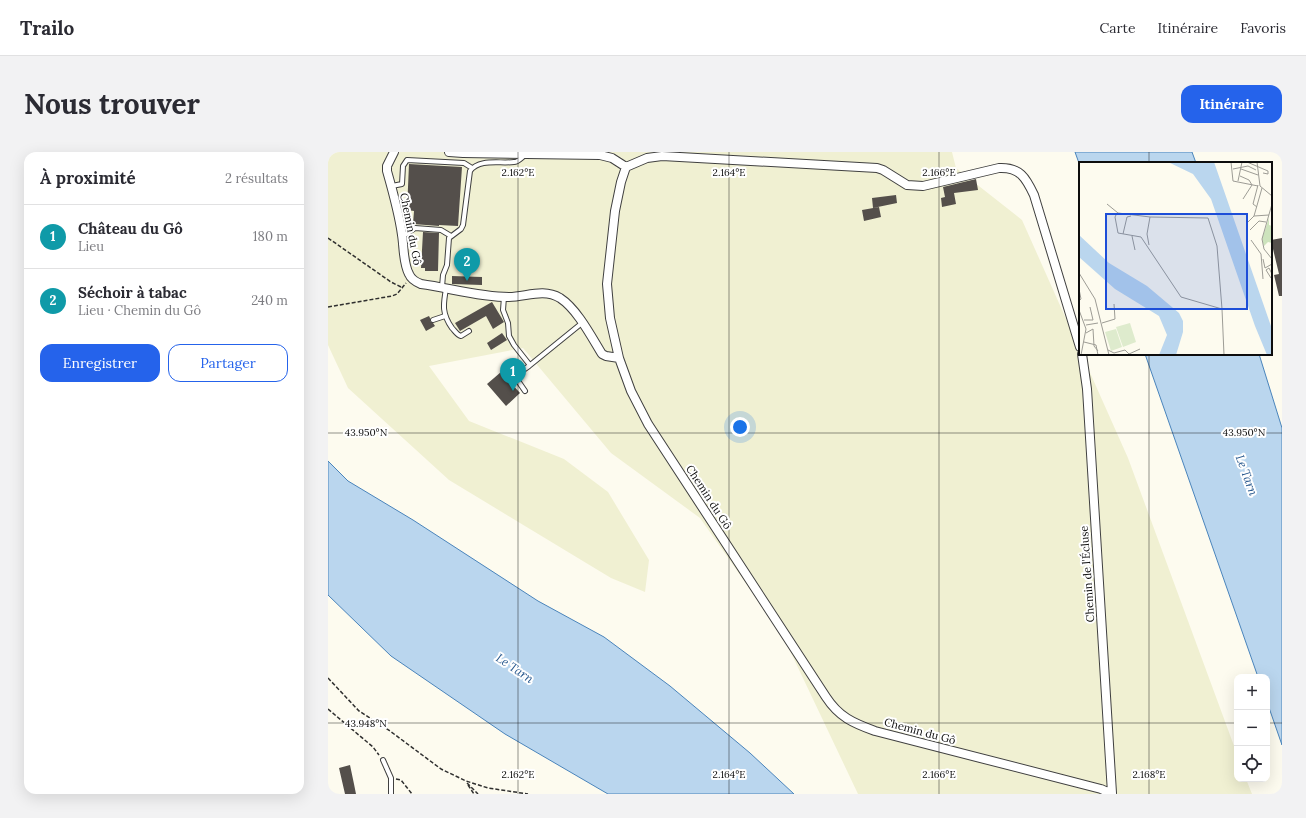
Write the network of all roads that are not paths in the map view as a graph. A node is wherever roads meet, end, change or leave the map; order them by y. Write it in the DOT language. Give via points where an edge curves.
graph roads {
  1 [pos="394,152"];
  2 [pos="449,152"];
  3 [pos="527,154"];
  4 [pos="626,167"];
  5 [pos="472,168"];
  6 [pos="392,186"];
  7 [pos="402,236"];
  8 [pos="451,236"];
  9 [pos="444,288"];
  10 [pos="504,297"];
  11 [pos="445,316"];
  12 [pos="433,320"];
  13 [pos="582,323"];
  14 [pos="469,331"];
  15 [pos="1079,345"];
  16 [pos="1082,355"];
  17 [pos="619,358"];
  18 [pos="529,366"];
  19 [pos="525,391"];
  20 [pos="383,760"];
  21 [pos="391,794"];
  22 [pos="1112,794"];
  1 -- 6 [label="street, Chemin du Gô" via="387,166"];
  2 -- 3 [label="street"];
  3 -- 4 [label="street" via="600,155 612,158"];
  3 -- 5 [label="lane" via="516,162 493,162"];
  4 -- 15 [label="street" via="647,158 662,156 877,168 907,185 914,186 998,168 1010,168 1025,179 1034,195"];
  4 -- 17 [label="street" via="615,211 607,284 610,318"];
  5 -- 6 [label="lane" via="464,163 407,160 403,166 402,184"];
  5 -- 8 [label="lane" via="463,224 461,229"];
  6 -- 7 [label="street, Chemin du Gô"];
  7 -- 8 [label="lane" via="415,228 441,230"];
  7 -- 9 [label="street, Chemin du Gô" via="410,276 421,284"];
  8 -- 9 [label="lane" via="443,275"];
  9 -- 10 [label="street, Chemin du Gô"];
  9 -- 11 [label="lane"];
  10 -- 13 [label="street, Chemin du Gô" via="540,293 553,295 569,305"];
  10 -- 18 [label="lane" via="503,310 509,336"];
  11 -- 12 [label="lane"];
  11 -- 14 [label="lane" via="458,335"];
  13 -- 17 [label="street, Chemin du Gô" via="602,354"];
  13 -- 18 [label="lane"];
  16 -- 22 [label="street, Chemin de l'Écluse" via="1087,389"];
  17 -- 22 [label="street, Chemin du Gô" via="631,391 648,424 838,712 852,722 876,730 1102,789"];
  18 -- 19 [label="lane" via="516,378"];
  20 -- 21 [label="lane" via="391,778"];
}
